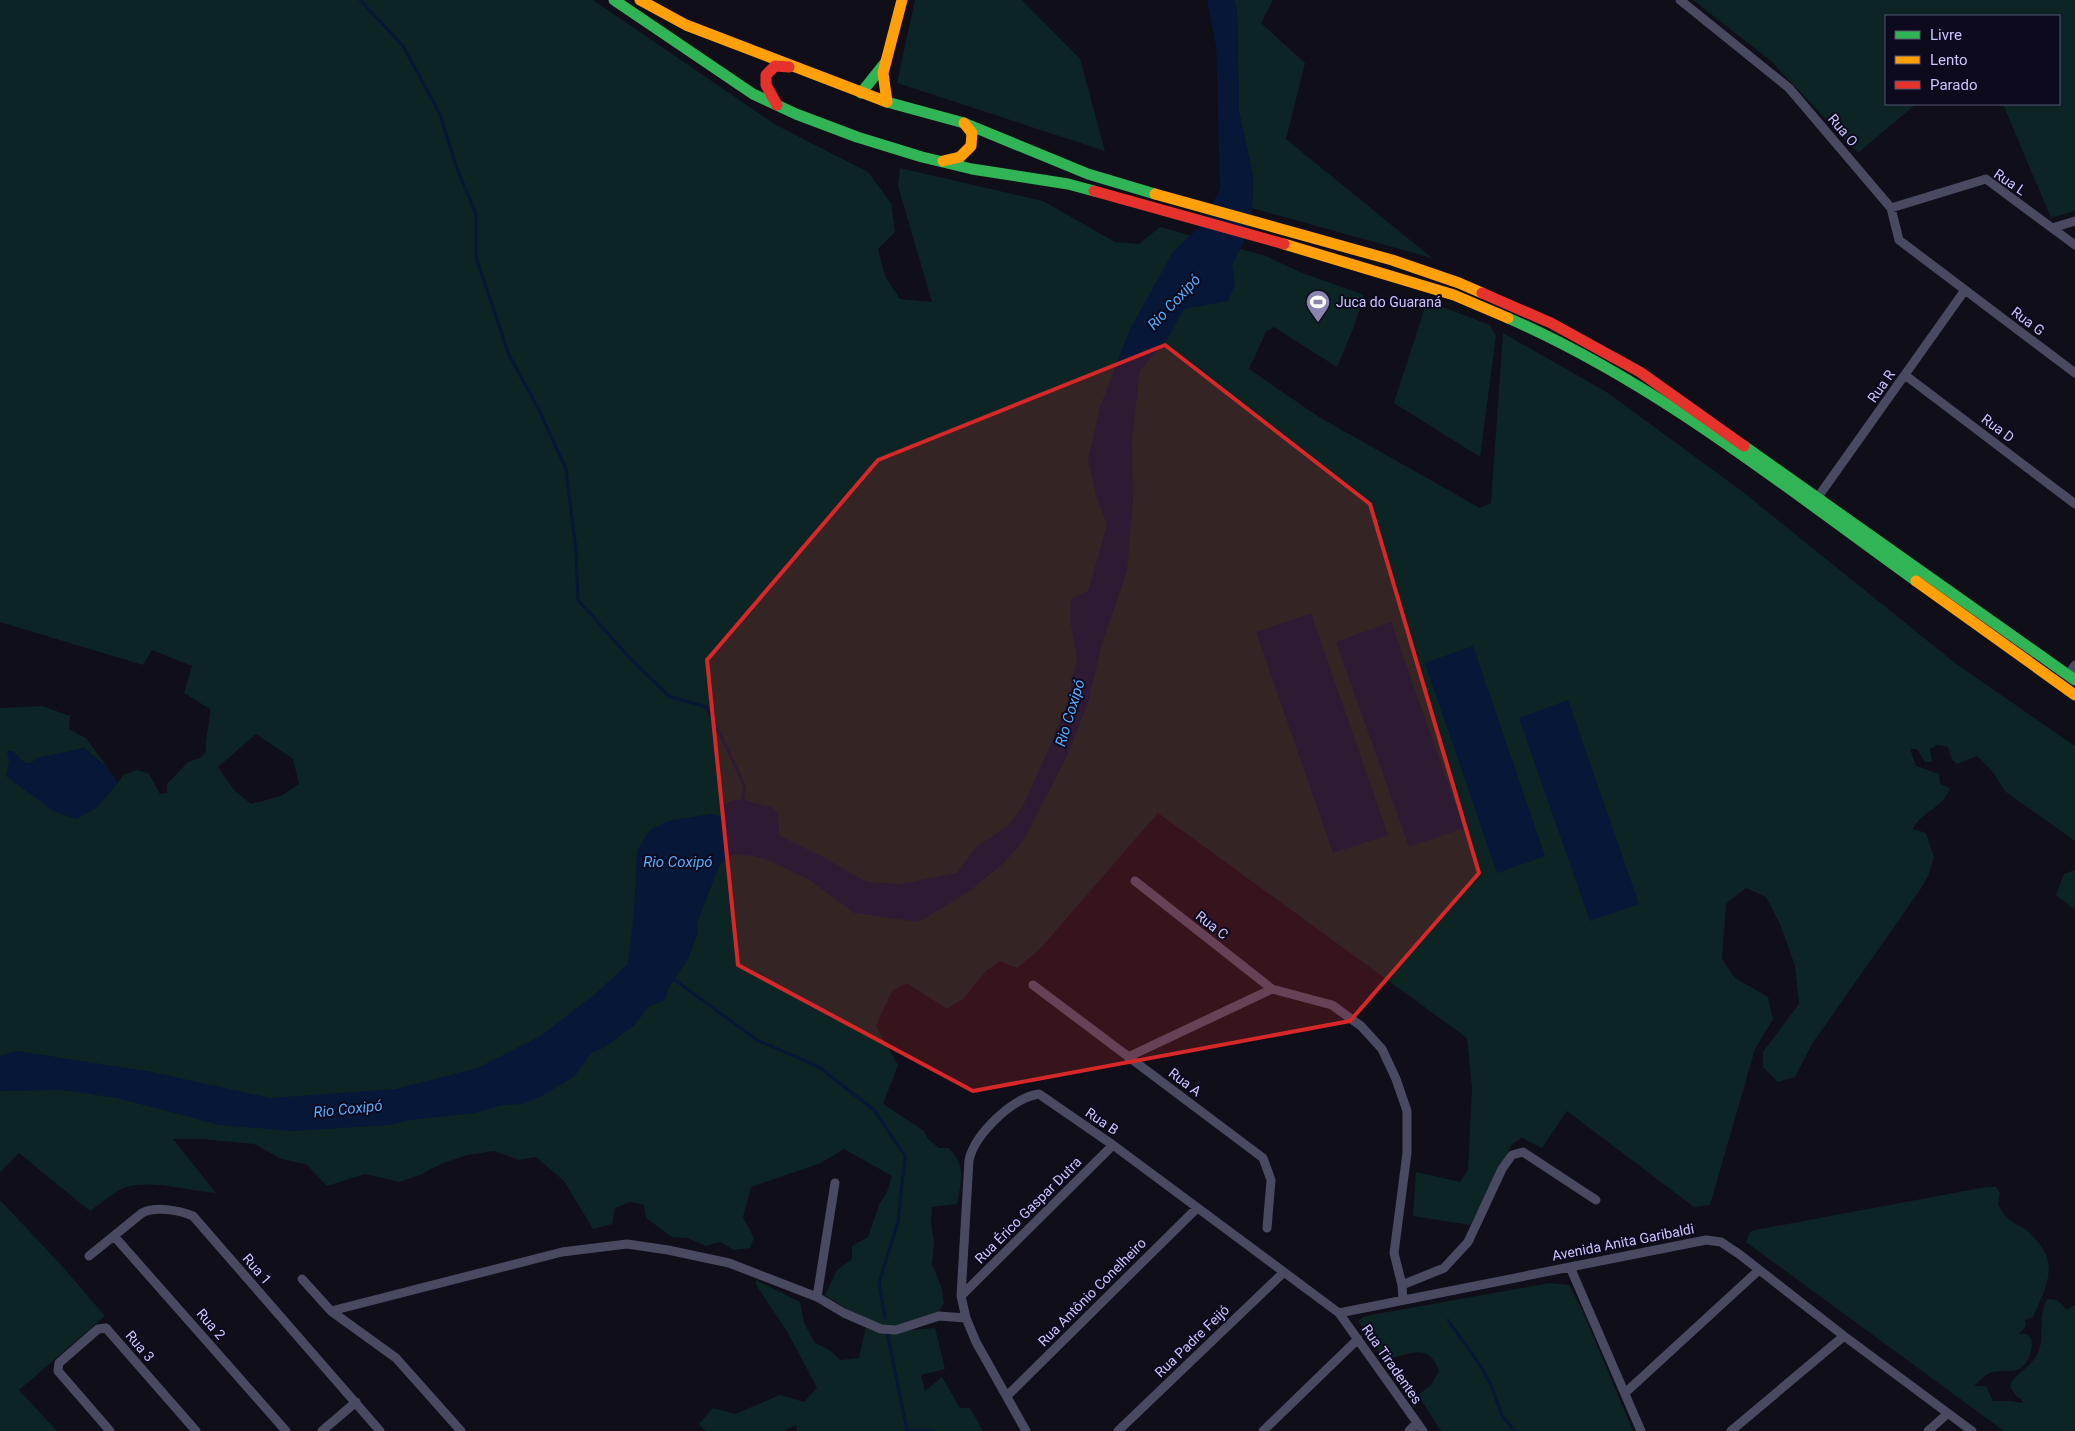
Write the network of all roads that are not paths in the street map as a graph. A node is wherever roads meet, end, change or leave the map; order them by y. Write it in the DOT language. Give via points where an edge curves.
graph roads {
  1 [pos="614,0"];
  2 [pos="640,0"];
  3 [pos="902,0"];
  4 [pos="1680,0"];
  5 [pos="884,63"];
  6 [pos="797,68"];
  7 [pos="860,93"];
  8 [pos="887,102"];
  9 [pos="777,105"];
  10 [pos="964,122"];
  11 [pos="940,162"];
  12 [pos="1891,208"];
  13 [pos="2075,221"];
  14 [pos="2052,228"];
  15 [pos="2075,246"];
  16 [pos="1965,290"];
  17 [pos="2075,373"];
  18 [pos="1905,374"];
  19 [pos="1818,497"];
  20 [pos="2075,504"];
  21 [pos="2073,674"];
  22 [pos="2075,695"];
  23 [pos="1135,882"];
  24 [pos="1033,985"];
  25 [pos="1272,989"];
  26 [pos="1128,1058"];
  27 [pos="1113,1145"];
  28 [pos="835,1183"];
  29 [pos="1596,1200"];
  30 [pos="1197,1208"];
  31 [pos="1267,1228"];
  32 [pos="114,1236"];
  33 [pos="89,1256"];
  34 [pos="1570,1267"];
  35 [pos="1759,1270"];
  36 [pos="1284,1272"];
  37 [pos="302,1279"];
  38 [pos="1402,1285"];
  39 [pos="962,1296"];
  40 [pos="817,1298"];
  41 [pos="1402,1300"];
  42 [pos="331,1311"];
  43 [pos="1339,1312"];
  44 [pos="966,1318"];
  45 [pos="1844,1336"];
  46 [pos="1358,1339"];
  47 [pos="1625,1393"];
  48 [pos="1007,1396"];
  49 [pos="356,1402"];
  50 [pos="1947,1414"];
  51 [pos="1417,1423"];
  52 [pos="110,1431"];
  53 [pos="196,1431"];
  54 [pos="286,1431"];
  55 [pos="322,1431"];
  56 [pos="380,1431"];
  57 [pos="461,1431"];
  58 [pos="1026,1431"];
  59 [pos="1118,1431"];
  60 [pos="1263,1431"];
  61 [pos="1408,1431"];
  62 [pos="1423,1431"];
  63 [pos="1641,1431"];
  64 [pos="1731,1431"];
  65 [pos="1928,1431"];
  66 [pos="1972,1431"];
  1 -- 9 [label="main road" via="753,94"];
  2 -- 6 [label="main road" via="686,25"];
  3 -- 5 [label="main road"];
  4 -- 12 [label="street, Rua O" via="1790,88"];
  5 -- 7 [label="main road"];
  5 -- 8 [label="main road"];
  6 -- 7 [label="main road"];
  6 -- 9 [label="main road" via="775,66 766,75 766,85"];
  7 -- 8 [label="main road"];
  8 -- 10 [label="main road"];
  9 -- 11 [label="main road" via="857,137"];
  10 -- 11 [label="main road" via="972,133 971,146 960,156"];
  10 -- 19 [label="main road" via="1088,174 1392,260 1459,283 1551,323 1640,372"];
  11 -- 22 [label="main road" via="1068,184 1278,242 1454,295 1546,335 1621,375 1705,430"];
  12 -- 14 [label="street, Rua L" via="1986,179"];
  12 -- 16 [label="street, Rua O" via="1900,240"];
  13 -- 14 [label="street"];
  14 -- 15 [label="street, Rua L"];
  16 -- 17 [label="street, Rua G"];
  16 -- 18 [label="street, Rua R"];
  18 -- 19 [label="street, Rua R"];
  18 -- 20 [label="street, Rua D"];
  19 -- 21 [label="main road"];
  23 -- 25 [label="street, Rua C"];
  24 -- 26 [label="street, Rua A"];
  25 -- 26 [label="street"];
  25 -- 38 [label="street" via="1332,1005 1361,1026 1382,1049 1396,1079 1407,1111 1407,1153 1394,1253"];
  26 -- 31 [label="street, Rua A" via="1263,1158 1272,1180"];
  27 -- 30 [label="street, Rua B"];
  27 -- 39 [label="street, Rua Érico Gaspar Dutra"];
  27 -- 39 [label="street, Rua B" via="1039,1094 1029,1095 1013,1104 978,1138 969,1160"];
  28 -- 40 [label="street"];
  29 -- 38 [label="street" via="1523,1152 1512,1155 1502,1169 1468,1242 1444,1268"];
  30 -- 36 [label="street, Rua B"];
  30 -- 48 [label="street, Rua Antônio Conelheiro"];
  32 -- 33 [label="street, Rua 1"];
  32 -- 49 [label="street, Rua 1" via="149,1210 193,1216"];
  32 -- 54 [label="street, Rua 2"];
  34 -- 35 [label="street, Avenida Anita Garibaldi" via="1706,1240 1721,1242"];
  34 -- 41 [label="street, Avenida Anita Garibaldi"];
  34 -- 47 [label="street"];
  35 -- 45 [label="street, Avenida Anita Garibaldi"];
  35 -- 47 [label="street"];
  36 -- 43 [label="street, Rua B"];
  36 -- 59 [label="street, Rua Padre Feijó"];
  37 -- 42 [label="street"];
  38 -- 41 [label="street"];
  39 -- 44 [label="street"];
  40 -- 42 [label="street" via="728,1263 627,1244 562,1252"];
  40 -- 44 [label="street" via="880,1329 896,1330 940,1316"];
  41 -- 43 [label="street, Avenida Anita Garibaldi"];
  42 -- 57 [label="street" via="396,1358"];
  43 -- 46 [label="street, Rua Tiradentes"];
  44 -- 48 [label="street"];
  45 -- 50 [label="street, Avenida Anita Garibaldi"];
  45 -- 64 [label="street"];
  46 -- 51 [label="street, Rua Tiradentes"];
  46 -- 60 [label="street"];
  47 -- 63 [label="street"];
  48 -- 58 [label="street"];
  49 -- 55 [label="street"];
  49 -- 56 [label="street, Rua 1"];
  50 -- 65 [label="street"];
  50 -- 66 [label="street, Avenida Anita Garibaldi"];
  51 -- 61 [label="street"];
  51 -- 62 [label="street, Rua Tiradentes"];
  52 -- 53 [label="street, Rua 3" via="57,1367 98,1329 106,1328"];
}
